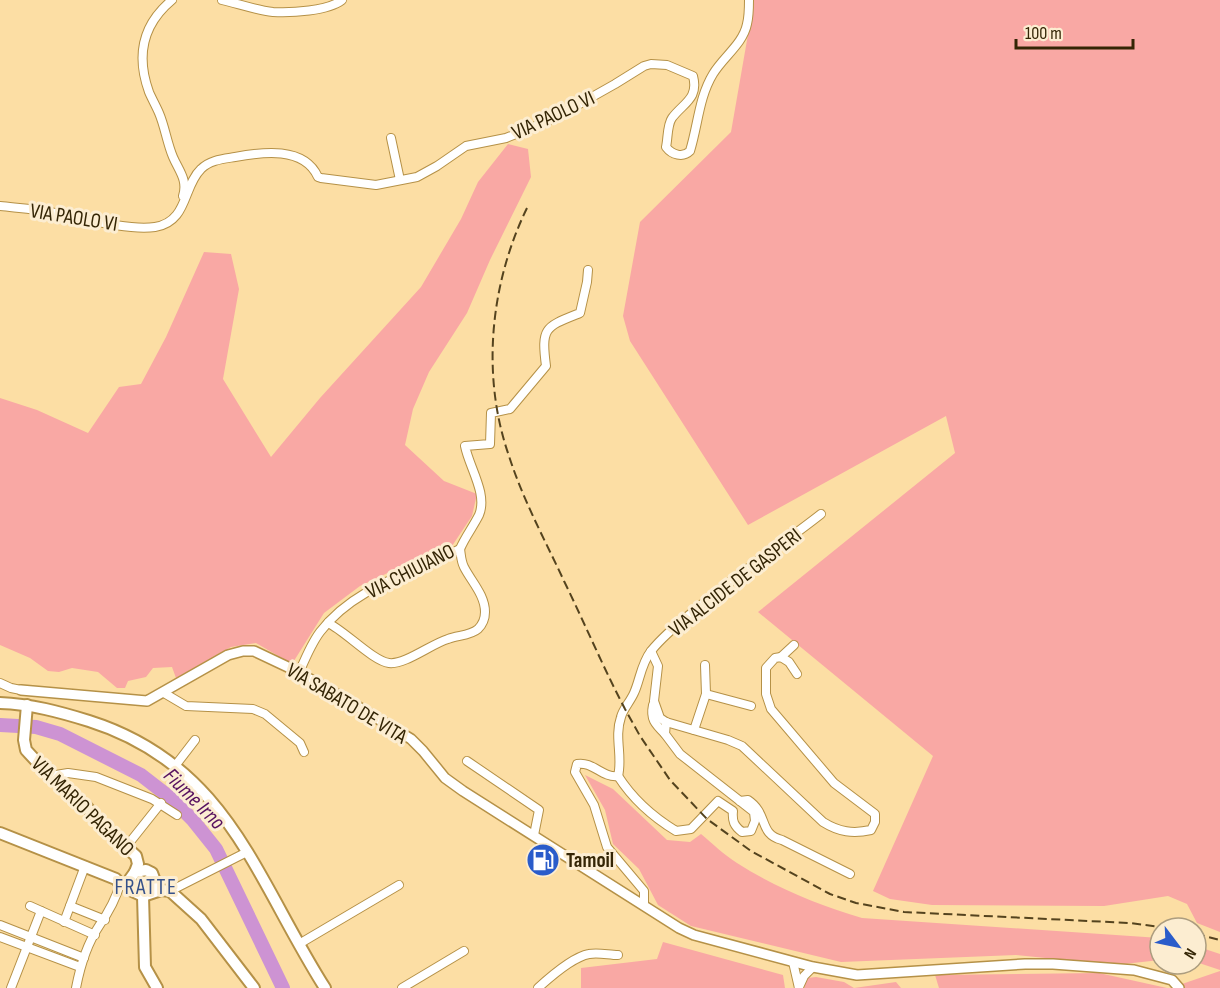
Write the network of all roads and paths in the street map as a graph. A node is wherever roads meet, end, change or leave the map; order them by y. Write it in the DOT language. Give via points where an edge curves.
graph roads {
  1 [pos="172,0"];
  2 [pos="222,0"];
  3 [pos="342,0"];
  4 [pos="749,0"];
  5 [pos="391,138"];
  6 [pos="400,180"];
  7 [pos="0,206"];
  8 [pos="178,212"];
  9 [pos="588,270"];
  10 [pos="821,514"];
  11 [pos="460,549"];
  12 [pos="328,623"];
  13 [pos="794,645"];
  14 [pos="651,651"];
  15 [pos="781,657"];
  16 [pos="705,665"];
  17 [pos="295,671"];
  18 [pos="797,674"];
  19 [pos="0,683"];
  20 [pos="21,690"];
  21 [pos="164,693"];
  22 [pos="706,694"];
  23 [pos="654,700"];
  24 [pos="0,703"];
  25 [pos="27,705"];
  26 [pos="751,706"];
  27 [pos="666,722"];
  28 [pos="694,730"];
  29 [pos="665,734"];
  30 [pos="195,740"];
  31 [pos="304,752"];
  32 [pos="467,760"];
  33 [pos="176,766"];
  34 [pos="50,776"];
  35 [pos="618,776"];
  36 [pos="740,801"];
  37 [pos="161,803"];
  38 [pos="177,815"];
  39 [pos="0,833"];
  40 [pos="534,835"];
  41 [pos="126,847"];
  42 [pos="247,852"];
  43 [pos="85,866"];
  44 [pos="135,872"];
  45 [pos="850,874"];
  46 [pos="125,884"];
  47 [pos="399,885"];
  48 [pos="170,891"];
  49 [pos="147,895"];
  50 [pos="644,905"];
  51 [pos="30,906"];
  52 [pos="70,906"];
  53 [pos="41,911"];
  54 [pos="105,920"];
  55 [pos="64,922"];
  56 [pos="0,925"];
  57 [pos="95,935"];
  58 [pos="0,936"];
  59 [pos="31,937"];
  60 [pos="299,944"];
  61 [pos="27,947"];
  62 [pos="464,951"];
  63 [pos="618,955"];
  64 [pos="84,958"];
  65 [pos="793,962"];
  66 [pos="80,967"];
  67 [pos="813,967"];
  68 [pos="11,988"];
  69 [pos="76,988"];
  70 [pos="157,988"];
  71 [pos="255,988"];
  72 [pos="325,988"];
  73 [pos="402,988"];
  74 [pos="538,988"];
  75 [pos="799,988"];
  76 [pos="1179,988"];
  1 -- 8 [label="street" via="155,18 142,52 146,82 186,184"];
  2 -- 3 [label="street" via="274,12 321,9"];
  4 -- 6 [label="street, VIA PAOLO VI" via="744,32 713,74 687,154 675,154 666,147 671,120 693,94 693,76 667,65 651,64 531,129 466,146 422,175"];
  5 -- 6 [label="street"];
  6 -- 8 [label="street, VIA PAOLO VI" via="376,185 321,178 308,163 280,153 219,159 202,167"];
  7 -- 8 [label="street, VIA PAOLO VI" via="146,228 167,224"];
  9 -- 11 [label="street, VIA CHIUIANO" via="580,313 550,327 543,338 546,366 510,409 491,412 490,444 465,446 483,502"];
  10 -- 14 [label="street, VIA ALCIDE DE GASPERI" via="731,579"];
  11 -- 12 [label="street, VIA CHIUIANO" via="388,581 347,605"];
  11 -- 12 [label="street" via="485,614 475,631 438,642 392,663 379,659"];
  12 -- 17 [label="street, VIA CHIUIANO"];
  13 -- 15 [label="street"];
  14 -- 23 [label="street, VIA ALCIDE DE GASPERI" via="658,666"];
  14 -- 35 [label="street, VIA ALCIDE DE GASPERI" via="617,730"];
  15 -- 18 [label="street"];
  15 -- 28 [label="street" via="766,668 766,694 771,709 834,783 875,814 871,830 838,831 823,822 742,746"];
  16 -- 22 [label="street"];
  17 -- 21 [label="street, VIA SABATO DE VITA" via="249,650 228,655"];
  17 -- 40 [label="street, VIA SABATO DE VITA" via="411,739 451,783"];
  19 -- 20 [label="street"];
  20 -- 21 [label="street" via="141,702"];
  21 -- 31 [label="street" via="186,706 253,709 265,714 300,743"];
  22 -- 26 [label="street"];
  22 -- 28 [label="street"];
  23 -- 27 [label="street" via="656,711"];
  23 -- 29 [label="street, VIA ALCIDE DE GASPERI" via="651,716"];
  24 -- 25 [label="main road"];
  25 -- 33 [label="main road" via="122,733"];
  25 -- 34 [label="main road, VIA MARIO PAGANO" via="26,750"];
  27 -- 28 [label="street"];
  27 -- 29 [label="street"];
  29 -- 36 [label="street, VIA ALCIDE DE GASPERI" via="680,754"];
  30 -- 33 [label="street"];
  32 -- 40 [label="street" via="539,810"];
  33 -- 42 [label="main road" via="216,805"];
  34 -- 37 [label="street" via="88,776"];
  34 -- 41 [label="main road, VIA MARIO PAGANO"];
  35 -- 36 [label="street" via="644,807 676,831 691,829 718,801 733,811 735,826 742,832 751,831 754,812"];
  35 -- 50 [label="street" via="612,777 585,763 577,764 575,772 594,805 607,847 644,891"];
  36 -- 45 [label="street, VIA ALCIDE DE GASPERI" via="748,800 758,806 767,830 775,838"];
  37 -- 38 [label="street"];
  37 -- 41 [label="street"];
  39 -- 43 [label="main road"];
  40 -- 50 [label="street, VIA SABATO DE VITA"];
  41 -- 44 [label="main road, VIA MARIO PAGANO" via="138,860"];
  42 -- 48 [label="street"];
  42 -- 60 [label="main road"];
  43 -- 46 [label="main road"];
  43 -- 52 [label="street"];
  44 -- 46 [label="main road"];
  44 -- 49 [label="main road" via="146,870 154,876 155,887"];
  46 -- 49 [label="main road" via="132,891"];
  46 -- 54 [label="street"];
  47 -- 60 [label="street"];
  48 -- 49 [label="main road"];
  48 -- 71 [label="main road" via="201,919"];
  49 -- 70 [label="main road" via="145,968"];
  50 -- 65 [label="street, VIA SABATO DE VITA" via="694,935"];
  51 -- 53 [label="street"];
  52 -- 54 [label="street"];
  52 -- 55 [label="street"];
  53 -- 55 [label="street"];
  53 -- 59 [label="street"];
  54 -- 57 [label="street"];
  55 -- 57 [label="street"];
  56 -- 59 [label="street"];
  57 -- 64 [label="street"];
  58 -- 61 [label="street"];
  59 -- 61 [label="street"];
  59 -- 64 [label="street"];
  60 -- 72 [label="main road"];
  61 -- 66 [label="street"];
  61 -- 68 [label="street"];
  62 -- 73 [label="street"];
  63 -- 74 [label="street" via="583,956"];
  64 -- 66 [label="street"];
  65 -- 67 [label="street, VIA SABATO DE VITA"];
  65 -- 75 [label="street"];
  66 -- 69 [label="street"];
  67 -- 75 [label="street"];
  67 -- 76 [label="street, VIA SABATO DE VITA" via="871,975 1053,964 1134,970 1172,980"];
}
